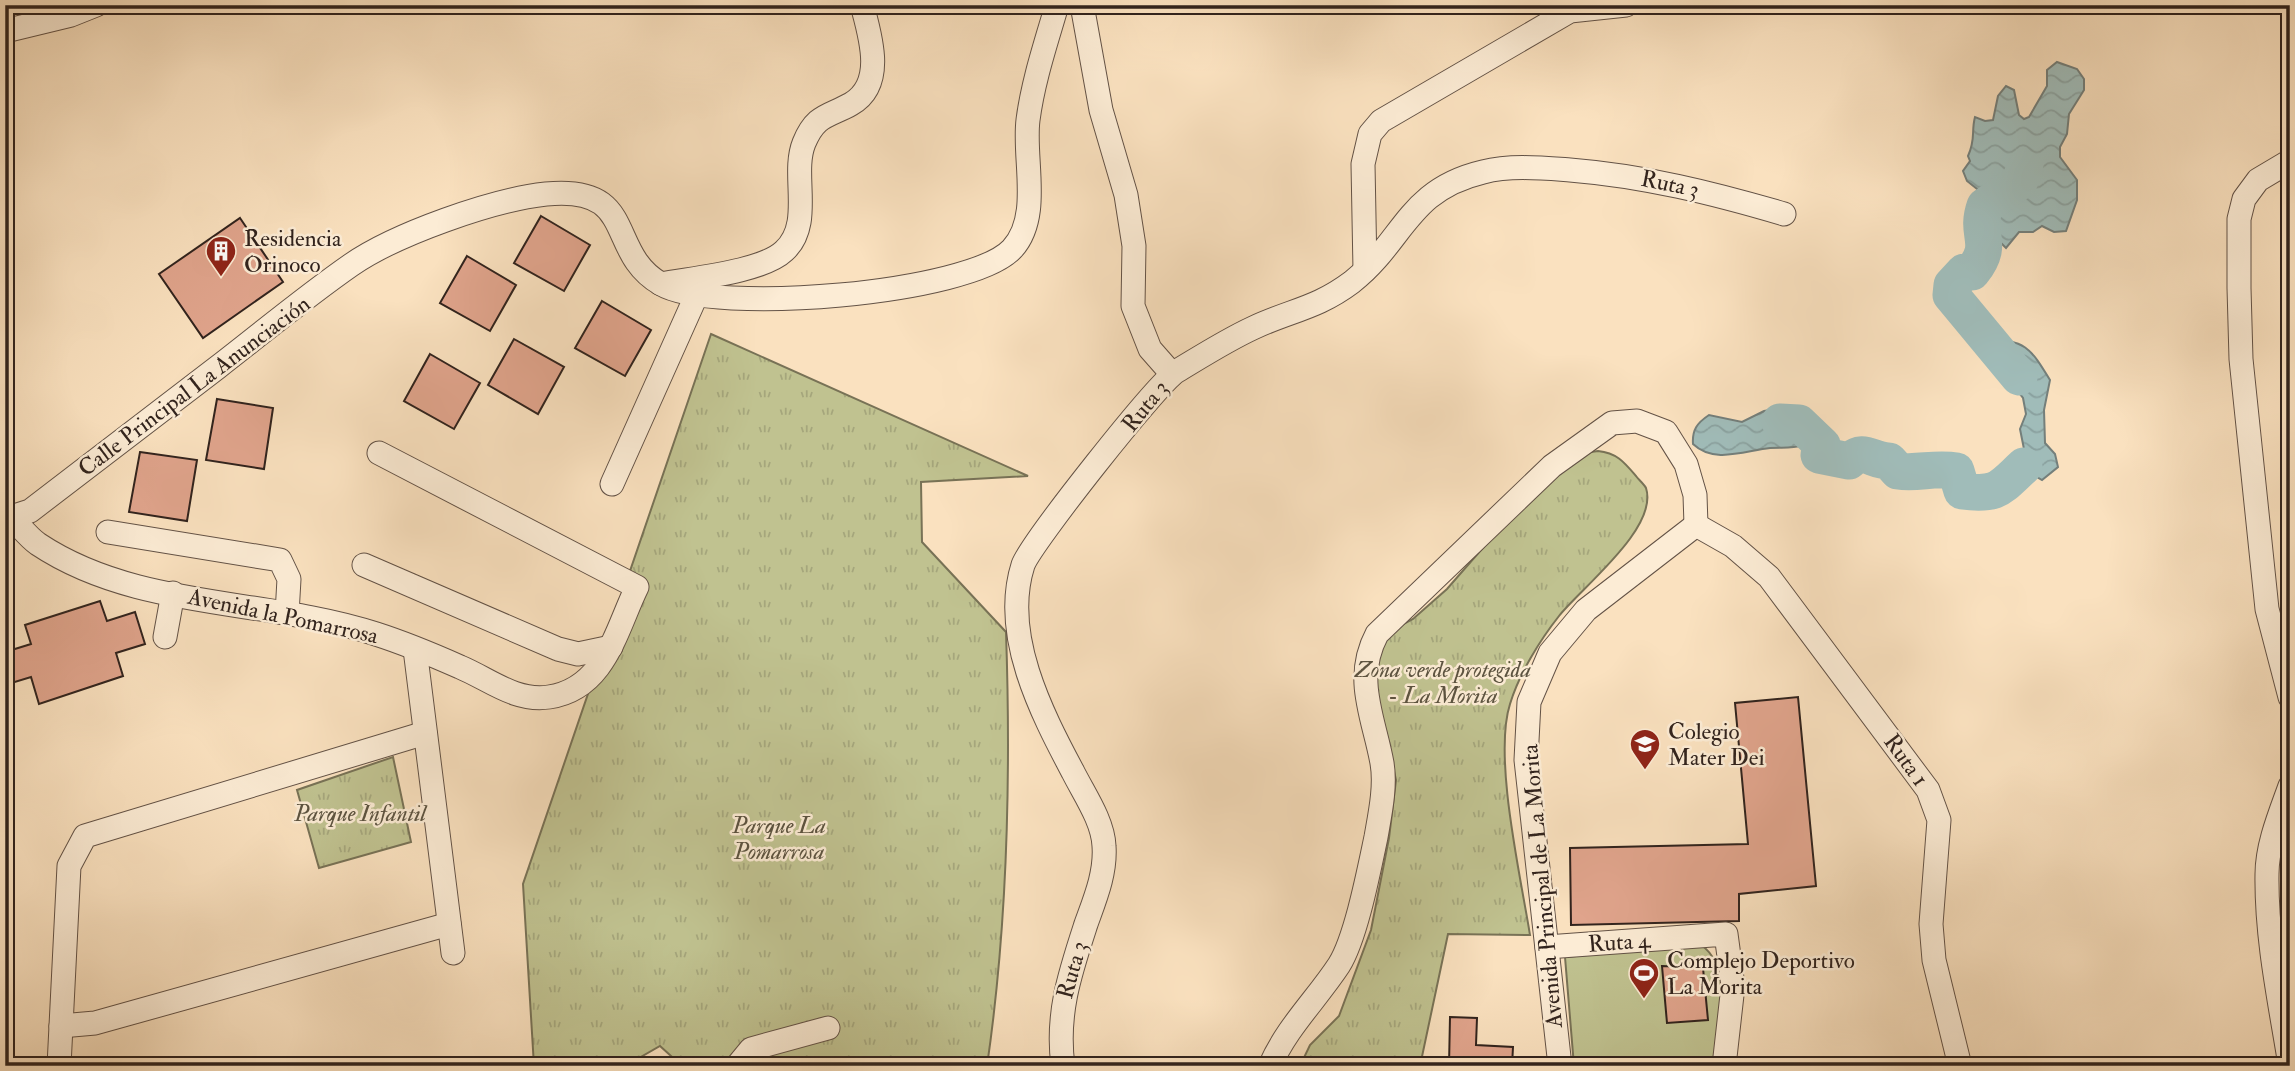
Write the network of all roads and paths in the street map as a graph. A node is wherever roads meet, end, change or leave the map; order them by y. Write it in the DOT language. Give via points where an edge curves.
graph roads {
  1 [pos="96,5"];
  2 [pos="862,5"];
  3 [pos="1057,5"];
  4 [pos="1082,5"];
  5 [pos="1626,5"];
  6 [pos="5,31"];
  7 [pos="2290,161"];
  8 [pos="1784,214"];
  9 [pos="1365,270"];
  10 [pos="661,284"];
  11 [pos="697,294"];
  12 [pos="1172,373"];
  13 [pos="379,453"];
  14 [pos="611,484"];
  15 [pos="9,519"];
  16 [pos="1696,525"];
  17 [pos="108,532"];
  18 [pos="364,565"];
  19 [pos="173,593"];
  20 [pos="287,614"];
  21 [pos="165,636"];
  22 [pos="611,647"];
  23 [pos="415,649"];
  24 [pos="2290,697"];
  25 [pos="425,733"];
  26 [pos="2290,786"];
  27 [pos="449,924"];
  28 [pos="1547,947"];
  29 [pos="453,953"];
  30 [pos="61,1026"];
  31 [pos="828,1028"];
  32 [pos="2290,1065"];
  33 [pos="59,1066"];
  34 [pos="737,1066"];
  35 [pos="1063,1066"];
  36 [pos="1270,1066"];
  37 [pos="1560,1066"];
  38 [pos="1724,1066"];
  39 [pos="1960,1066"];
  1 -- 6 [label="street"];
  2 -- 10 [label="street" via="873,70 863,94 820,117 803,145 800,213 785,251 763,263"];
  3 -- 11 [label="street, Calle Principal La Anunciación" via="1028,122 1027,218 1013,248 965,274 860,293 752,299"];
  4 -- 12 [label="street" via="1101,110 1126,195 1134,246 1133,306 1150,349"];
  5 -- 9 [label="street" via="1570,11 1381,121 1370,134 1363,164"];
  7 -- 24 [label="street" via="2258,180 2244,199 2239,219 2241,359 2265,596"];
  8 -- 9 [label="street, Ruta 3" via="1702,190 1621,174 1537,167 1483,171 1435,190"];
  9 -- 12 [label="street, Ruta 3" via="1326,300 1256,326"];
  10 -- 11 [label="street, Calle Principal La Anunciación"];
  10 -- 15 [label="street, Calle Principal La Anunciación" via="640,268 618,220 598,199 544,194 448,218 354,263 30,511"];
  11 -- 14 [label="street"];
  12 -- 35 [label="street, Ruta 3" via="1044,530 1024,561 1015,601 1024,656 1038,701 1091,807 1104,844 1100,883 1061,1008"];
  13 -- 22 [label="street" via="637,587"];
  15 -- 19 [label="street, Avenida la Pomarrosa" via="36,543 104,578"];
  16 -- 28 [label="street, Avenida Principal de La Morita" via="1586,610 1550,653 1529,702 1526,760"];
  16 -- 36 [label="street" via="1695,495 1686,464 1666,432 1637,421 1612,423 1552,466 1377,634 1366,659 1366,705 1384,781 1362,898 1340,963 1282,1040"];
  16 -- 39 [label="street, Ruta 1" via="1734,546 1769,577 1928,790 1940,820 1931,924 1934,960"];
  17 -- 20 [label="street" via="280,560 289,579"];
  18 -- 22 [label="street" via="558,649 578,654"];
  19 -- 20 [label="street, Avenida la Pomarrosa"];
  19 -- 21 [label="street"];
  20 -- 23 [label="street, Avenida la Pomarrosa" via="332,622"];
  22 -- 23 [label="street, Avenida la Pomarrosa" via="597,672 575,689 549,697 523,696"];
  23 -- 25 [label="street"];
  25 -- 27 [label="street"];
  25 -- 30 [label="street" via="85,836 69,866"];
  26 -- 32 [label="street" via="2266,872"];
  27 -- 29 [label="street"];
  27 -- 30 [label="street" via="95,1023"];
  28 -- 37 [label="street, Avenida Principal de La Morita"];
  28 -- 38 [label="street, Ruta 4" via="1726,934 1734,986"];
  30 -- 33 [label="street"];
  31 -- 34 [label="street" via="751,1049"];
}
